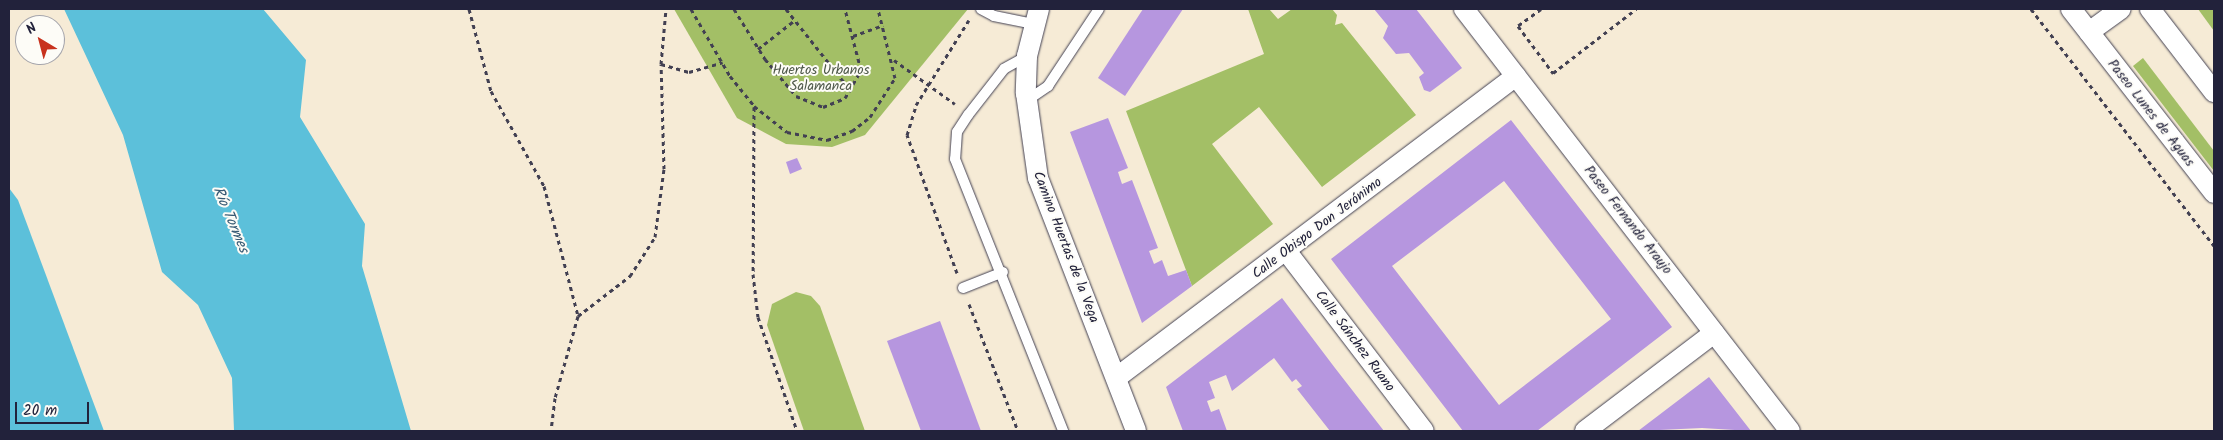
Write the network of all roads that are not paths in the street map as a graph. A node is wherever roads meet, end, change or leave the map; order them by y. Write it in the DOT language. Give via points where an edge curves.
graph roads {
  1 [pos="981,9"];
  2 [pos="1099,9"];
  3 [pos="1464,9"];
  4 [pos="2071,9"];
  5 [pos="2121,9"];
  6 [pos="2150,9"];
  7 [pos="1037,16"];
  8 [pos="2089,32"];
  9 [pos="1027,56"];
  10 [pos="1516,76"];
  11 [pos="2214,92"];
  12 [pos="1026,101"];
  13 [pos="2214,193"];
  14 [pos="1287,252"];
  15 [pos="1003,272"];
  16 [pos="963,288"];
  17 [pos="1714,333"];
  18 [pos="1116,378"];
  19 [pos="1063,431"];
  20 [pos="1136,431"];
  21 [pos="1424,431"];
  22 [pos="1585,431"];
  23 [pos="1790,431"];
  1 -- 7 [label="lane" via="994,16"];
  2 -- 12 [label="lane" via="1048,86"];
  3 -- 10 [label="street, Paseo Fernando Araujo"];
  4 -- 8 [label="street, Paseo Lunes de Aguas"];
  5 -- 8 [label="street"];
  6 -- 11 [label="street"];
  7 -- 9 [label="street, Camino Huertas de la Vega"];
  8 -- 13 [label="street, Paseo Lunes de Aguas"];
  9 -- 12 [label="street, Camino Huertas de la Vega"];
  9 -- 15 [label="lane" via="1004,69 968,115 954,145 959,167"];
  10 -- 14 [label="street, Calle Obispo Don Jerónimo"];
  10 -- 17 [label="street, Paseo Fernando Araujo"];
  12 -- 18 [label="street, Camino Huertas de la Vega" via="1038,178"];
  14 -- 18 [label="street, Calle Obispo Don Jerónimo"];
  14 -- 21 [label="street, Calle Sánchez Ruano"];
  15 -- 16 [label="lane"];
  15 -- 19 [label="lane"];
  17 -- 22 [label="street"];
  17 -- 23 [label="street, Paseo Fernando Araujo"];
  18 -- 20 [label="street, Camino Huertas de la Vega"];
}
